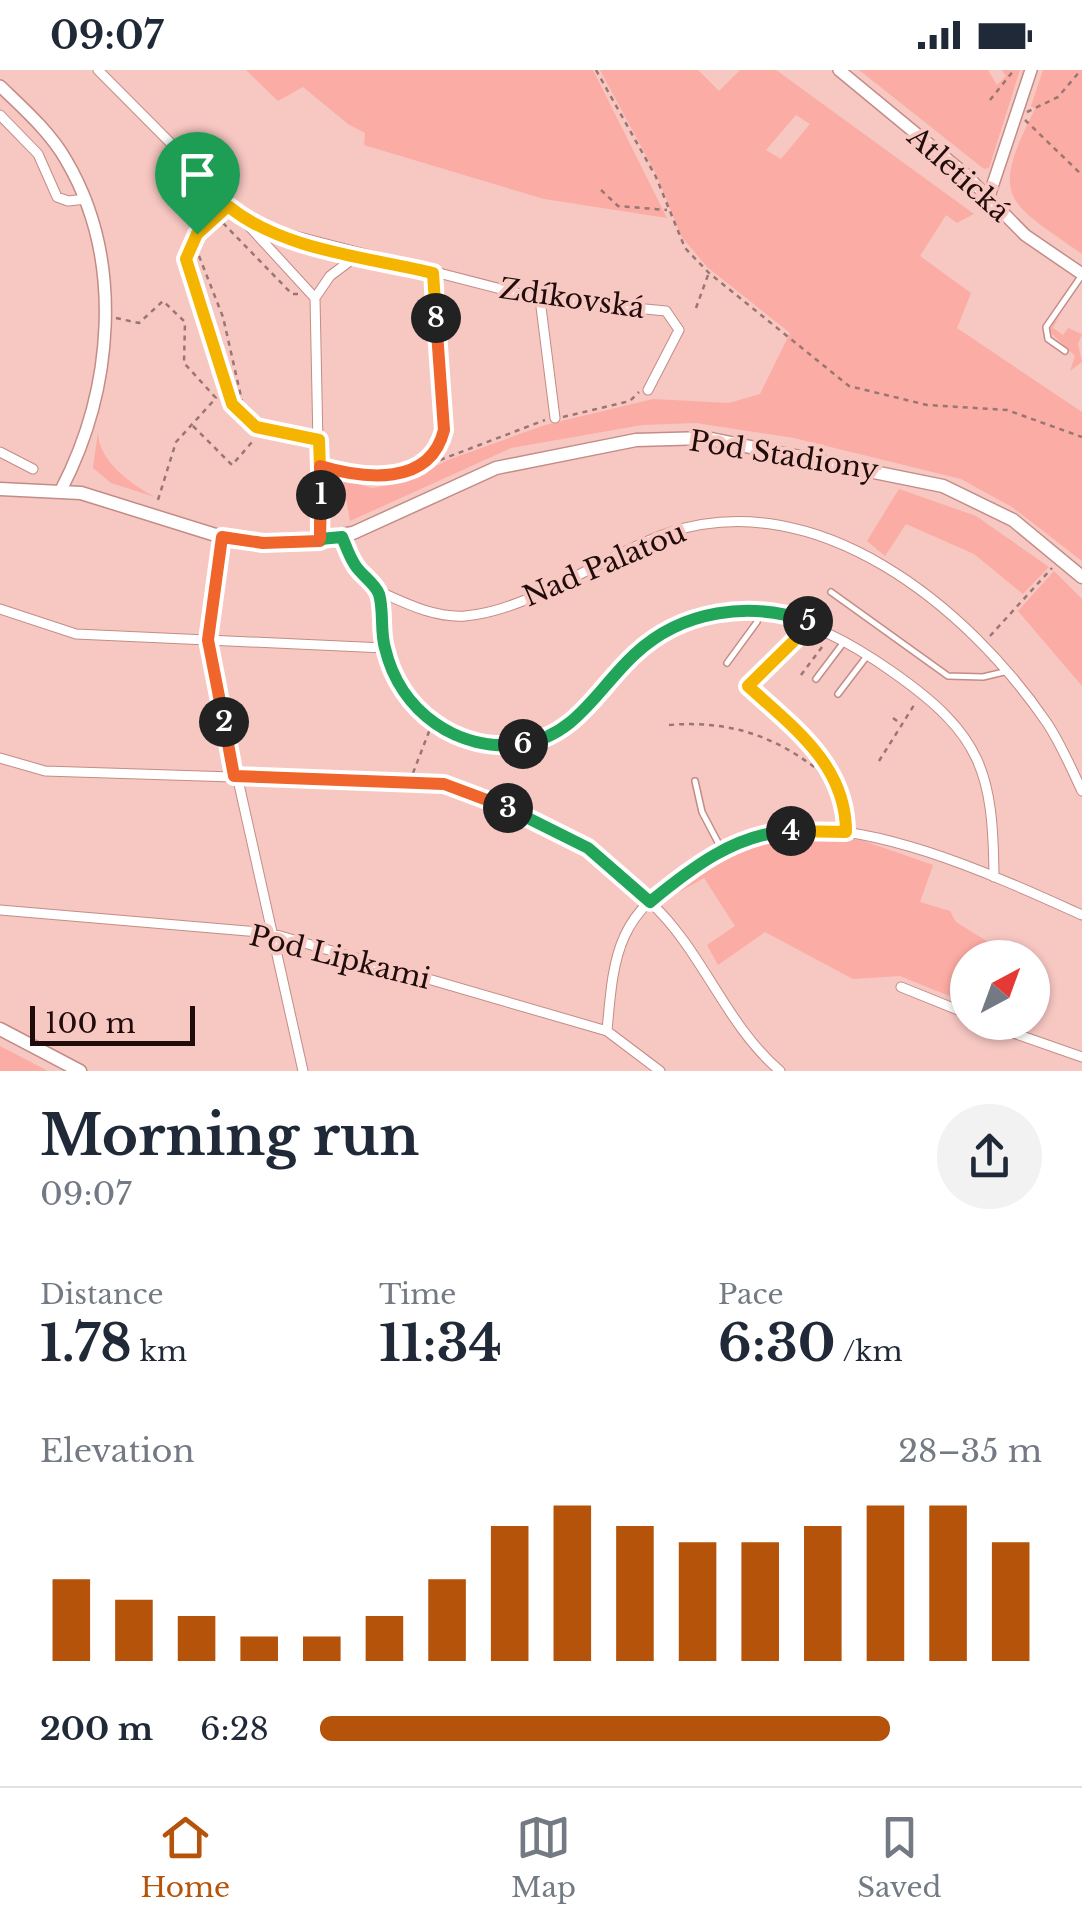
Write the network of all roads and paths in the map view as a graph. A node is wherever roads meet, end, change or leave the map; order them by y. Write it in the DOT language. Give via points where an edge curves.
graph roads {
  1 [pos="98,70"];
  2 [pos="596,70"];
  3 [pos="839,70"];
  4 [pos="1014,70"];
  5 [pos="1030,70"];
  6 [pos="1082,70"];
  7 [pos="0,86"];
  8 [pos="990,100"];
  9 [pos="1016,114"];
  10 [pos="0,115"];
  11 [pos="1082,175"];
  12 [pos="602,190"];
  13 [pos="988,199"];
  14 [pos="86,200"];
  15 [pos="228,206"];
  16 [pos="668,210"];
  17 [pos="212,233"];
  18 [pos="197,252"];
  19 [pos="358,255"];
  20 [pos="433,273"];
  21 [pos="709,274"];
  22 [pos="1082,274"];
  23 [pos="300,294"];
  24 [pos="315,298"];
  25 [pos="540,299"];
  26 [pos="696,308"];
  27 [pos="115,318"];
  28 [pos="1065,352"];
  29 [pos="644,390"];
  30 [pos="237,408"];
  31 [pos="555,418"];
  32 [pos="192,424"];
  33 [pos="1082,437"];
  34 [pos="319,440"];
  35 [pos="253,441"];
  36 [pos="0,452"];
  37 [pos="439,460"];
  38 [pos="320,466"];
  39 [pos="33,470"];
  40 [pos="0,489"];
  41 [pos="61,490"];
  42 [pos="157,503"];
  43 [pos="222,537"];
  44 [pos="342,537"];
  45 [pos="320,541"];
  46 [pos="1053,566"];
  47 [pos="1082,576"];
  48 [pos="378,591"];
  49 [pos="832,592"];
  50 [pos="0,609"];
  51 [pos="759,610"];
  52 [pos="812,623"];
  53 [pos="832,634"];
  54 [pos="208,640"];
  55 [pos="845,641"];
  56 [pos="982,645"];
  57 [pos="384,648"];
  58 [pos="868,655"];
  59 [pos="727,663"];
  60 [pos="1007,671"];
  61 [pos="801,675"];
  62 [pos="816,679"];
  63 [pos="748,686"];
  64 [pos="922,692"];
  65 [pos="838,694"];
  66 [pos="893,718"];
  67 [pos="902,724"];
  68 [pos="669,725"];
  69 [pos="428,732"];
  70 [pos="0,758"];
  71 [pos="415,762"];
  72 [pos="879,762"];
  73 [pos="830,770"];
  74 [pos="234,776"];
  75 [pos="694,781"];
  76 [pos="1082,790"];
  77 [pos="846,832"];
  78 [pos="588,848"];
  79 [pos="722,850"];
  80 [pos="994,877"];
  81 [pos="650,902"];
  82 [pos="0,910"];
  83 [pos="1082,915"];
  84 [pos="270,933"];
  85 [pos="900,987"];
  86 [pos="950,1007"];
  87 [pos="0,1029"];
  88 [pos="607,1031"];
  89 [pos="1033,1040"];
  90 [pos="1082,1057"];
  91 [pos="654,1069"];
  92 [pos="80,1071"];
  93 [pos="303,1071"];
  94 [pos="780,1071"];
  1 -- 15 [label="street, Zdíkovská"];
  2 -- 16 [label="path"];
  3 -- 13 [label="street, Atletická"];
  4 -- 8 [label="path"];
  5 -- 9 [label="street"];
  6 -- 9 [label="path" via="1058,97"];
  7 -- 14 [label="street" via="66,158"];
  9 -- 11 [label="path"];
  9 -- 13 [label="street"];
  10 -- 14 [label="street" via="38,154 57,197"];
  12 -- 16 [label="path" via="618,206"];
  13 -- 22 [label="street, Atletická"];
  14 -- 41 [label="street" via="105,266 105,322 90,416"];
  15 -- 19 [label="street, Zdíkovská" via="252,225"];
  15 -- 24 [label="street"];
  15 -- 30 [label="street" via="197,234 186,259"];
  16 -- 21 [label="path" via="685,248"];
  17 -- 23 [label="path" via="224,222 292,294"];
  18 -- 30 [label="path" via="235,361 243,400"];
  19 -- 20 [label="street, Zdíkovská"];
  19 -- 24 [label="street"];
  20 -- 25 [label="street, Zdíkovská"];
  20 -- 38 [label="street" via="440,446 410,470 383,477"];
  21 -- 26 [label="path"];
  21 -- 33 [label="path" via="849,386 927,405 1006,410"];
  22 -- 28 [label="lane" via="1046,327 1048,339"];
  24 -- 34 [label="street"];
  25 -- 29 [label="street, Zdíkovská" via="673,315 679,330"];
  25 -- 31 [label="street"];
  27 -- 32 [label="path" via="139,323 162,301 185,322 184,363 216,398"];
  29 -- 31 [label="path" via="630,401"];
  30 -- 34 [label="street" via="256,427"];
  31 -- 37 [label="path"];
  32 -- 35 [label="path" via="232,464"];
  32 -- 42 [label="path" via="176,442"];
  34 -- 38 [label="street"];
  36 -- 39 [label="street"];
  38 -- 45 [label="street"];
  40 -- 41 [label="main road, Pod Stadiony"];
  41 -- 43 [label="main road, Pod Stadiony"];
  43 -- 45 [label="main road, Pod Stadiony"];
  43 -- 54 [label="street"];
  44 -- 45 [label="main road, Pod Stadiony"];
  44 -- 47 [label="main road, Pod Stadiony" via="496,468 636,440 706,438 944,486 1013,520"];
  44 -- 48 [label="street"];
  46 -- 56 [label="path"];
  48 -- 56 [label="street, Nad Palatou" via="423,611 465,616 518,600 665,534 698,524 774,522 854,551 938,605"];
  48 -- 57 [label="street"];
  49 -- 60 [label="lane" via="948,676"];
  50 -- 54 [label="street" via="76,634"];
  51 -- 52 [label="street"];
  51 -- 57 [label="street" via="711,614 670,631 634,655 574,721 507,746 484,745 434,724 397,682"];
  51 -- 59 [label="lane"];
  52 -- 53 [label="street"];
  52 -- 63 [label="lane"];
  53 -- 55 [label="street"];
  53 -- 61 [label="path"];
  54 -- 57 [label="street"];
  54 -- 74 [label="street"];
  55 -- 58 [label="street"];
  55 -- 62 [label="lane"];
  56 -- 60 [label="street, Nad Palatou"];
  58 -- 64 [label="street"];
  58 -- 65 [label="lane"];
  60 -- 76 [label="street, Nad Palatou" via="1048,726"];
  63 -- 73 [label="path" via="812,744"];
  64 -- 67 [label="path"];
  64 -- 80 [label="street" via="964,734 983,766 994,812"];
  66 -- 67 [label="path"];
  67 -- 72 [label="path"];
  68 -- 73 [label="path" via="745,729 790,748 822,774"];
  69 -- 71 [label="path"];
  70 -- 74 [label="street" via="45,771"];
  73 -- 77 [label="path" via="842,793"];
  74 -- 78 [label="street" via="444,784 486,797"];
  74 -- 84 [label="street"];
  75 -- 79 [label="lane"];
  77 -- 79 [label="street" via="781,831"];
  77 -- 80 [label="street"];
  78 -- 81 [label="path"];
  79 -- 81 [label="street"];
  80 -- 83 [label="street"];
  81 -- 88 [label="street" via="616,948"];
  81 -- 94 [label="street" via="678,928 720,1000"];
  82 -- 84 [label="street, Pod Lipkami"];
  84 -- 88 [label="street, Pod Lipkami"];
  84 -- 93 [label="street"];
  85 -- 86 [label="street"];
  87 -- 92 [label="main road"];
  88 -- 91 [label="street, Pod Lipkami"];
  89 -- 90 [label="street"];
}
